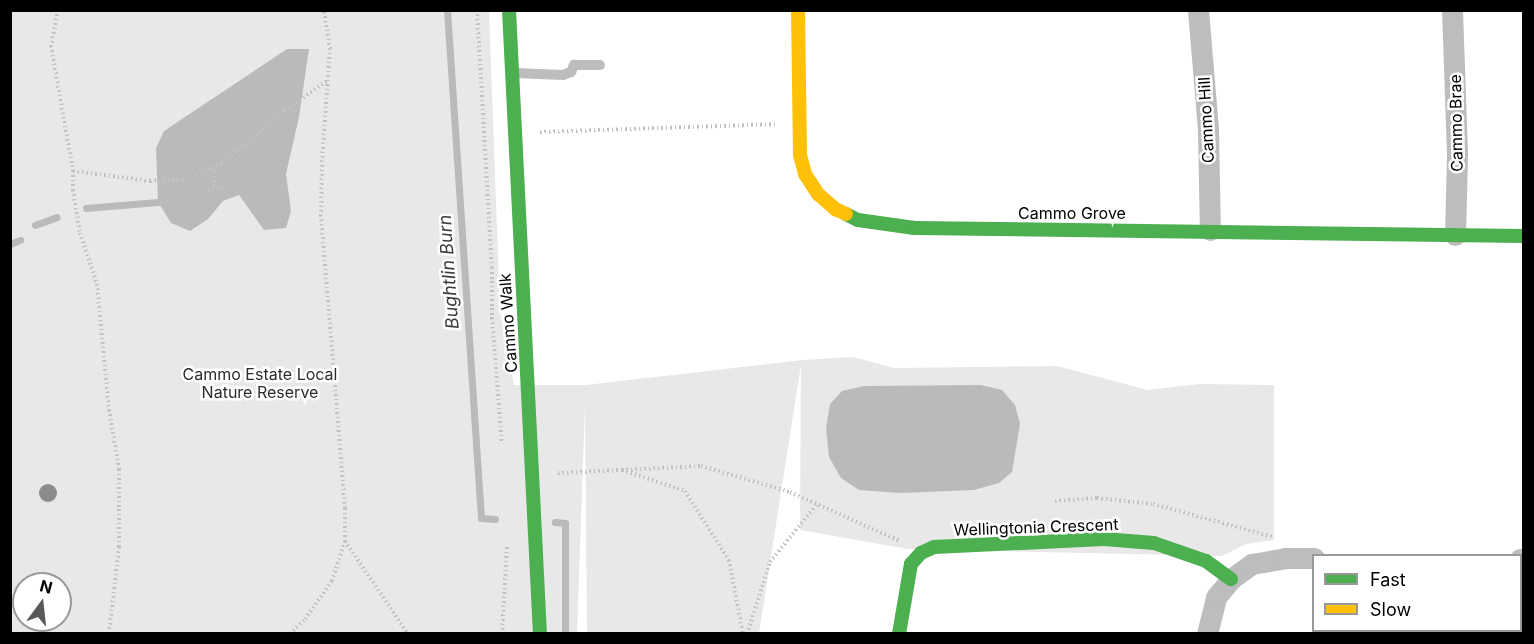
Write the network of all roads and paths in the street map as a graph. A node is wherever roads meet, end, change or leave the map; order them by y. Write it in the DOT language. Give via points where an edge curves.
graph roads {
  1 [pos="58,10"];
  2 [pos="324,10"];
  3 [pos="477,10"];
  4 [pos="508,10"];
  5 [pos="798,10"];
  6 [pos="1198,10"];
  7 [pos="1452,10"];
  8 [pos="600,65"];
  9 [pos="512,73"];
  10 [pos="329,79"];
  11 [pos="800,123"];
  12 [pos="514,133"];
  13 [pos="213,167"];
  14 [pos="73,171"];
  15 [pos="224,187"];
  16 [pos="216,188"];
  17 [pos="208,190"];
  18 [pos="1210,230"];
  19 [pos="1455,235"];
  20 [pos="1524,236"];
  21 [pos="502,453"];
  22 [pos="622,470"];
  23 [pos="532,475"];
  24 [pos="1055,501"];
  25 [pos="817,504"];
  26 [pos="1284,539"];
  27 [pos="345,541"];
  28 [pos="507,541"];
  29 [pos="921,553"];
  30 [pos="1312,558"];
  31 [pos="1231,579"];
  32 [pos="110,633"];
  33 [pos="290,633"];
  34 [pos="408,633"];
  35 [pos="502,633"];
  36 [pos="540,633"];
  37 [pos="745,633"];
  38 [pos="899,633"];
  39 [pos="1207,633"];
  1 -- 14 [label="path" via="51,46"];
  2 -- 10 [label="path" via="330,50"];
  3 -- 21 [label="path"];
  4 -- 9 [label="street, Cammo Walk"];
  5 -- 11 [label="street, Cammo Grove"];
  6 -- 18 [label="street, Cammo Hill" via="1208,130"];
  7 -- 19 [label="street, Cammo Brae" via="1457,143"];
  8 -- 9 [label="lane" via="574,66 563,75"];
  9 -- 12 [label="street, Cammo Walk"];
  10 -- 13 [label="path"];
  10 -- 27 [label="path" via="321,216"];
  11 -- 12 [label="path"];
  11 -- 18 [label="street, Cammo Grove" via="800,155 806,174 826,202 858,220 914,228"];
  12 -- 23 [label="street, Cammo Walk"];
  13 -- 14 [label="path" via="183,180 150,181"];
  13 -- 16 [label="path"];
  14 -- 32 [label="path" via="80,233 97,284 119,469 118,547"];
  15 -- 16 [label="path"];
  16 -- 17 [label="path"];
  18 -- 19 [label="street, Cammo Grove"];
  19 -- 20 [label="street, Cammo Grove"];
  22 -- 23 [label="path"];
  22 -- 25 [label="path" via="700,466 790,492"];
  22 -- 37 [label="path" via="685,490 729,560"];
  23 -- 36 [label="street, Cammo Walk"];
  24 -- 26 [label="path" via="1097,498 1153,504"];
  25 -- 29 [label="path"];
  25 -- 37 [label="path" via="770,562"];
  27 -- 33 [label="path" via="332,581"];
  27 -- 34 [label="path"];
  28 -- 35 [label="path"];
  29 -- 31 [label="street, Wellingtonia Crescent" via="934,547 1104,539 1144,542 1206,561"];
  29 -- 38 [label="street" via="911,564"];
  30 -- 31 [label="street" via="1252,564"];
  31 -- 39 [label="street" via="1216,597"];
}
